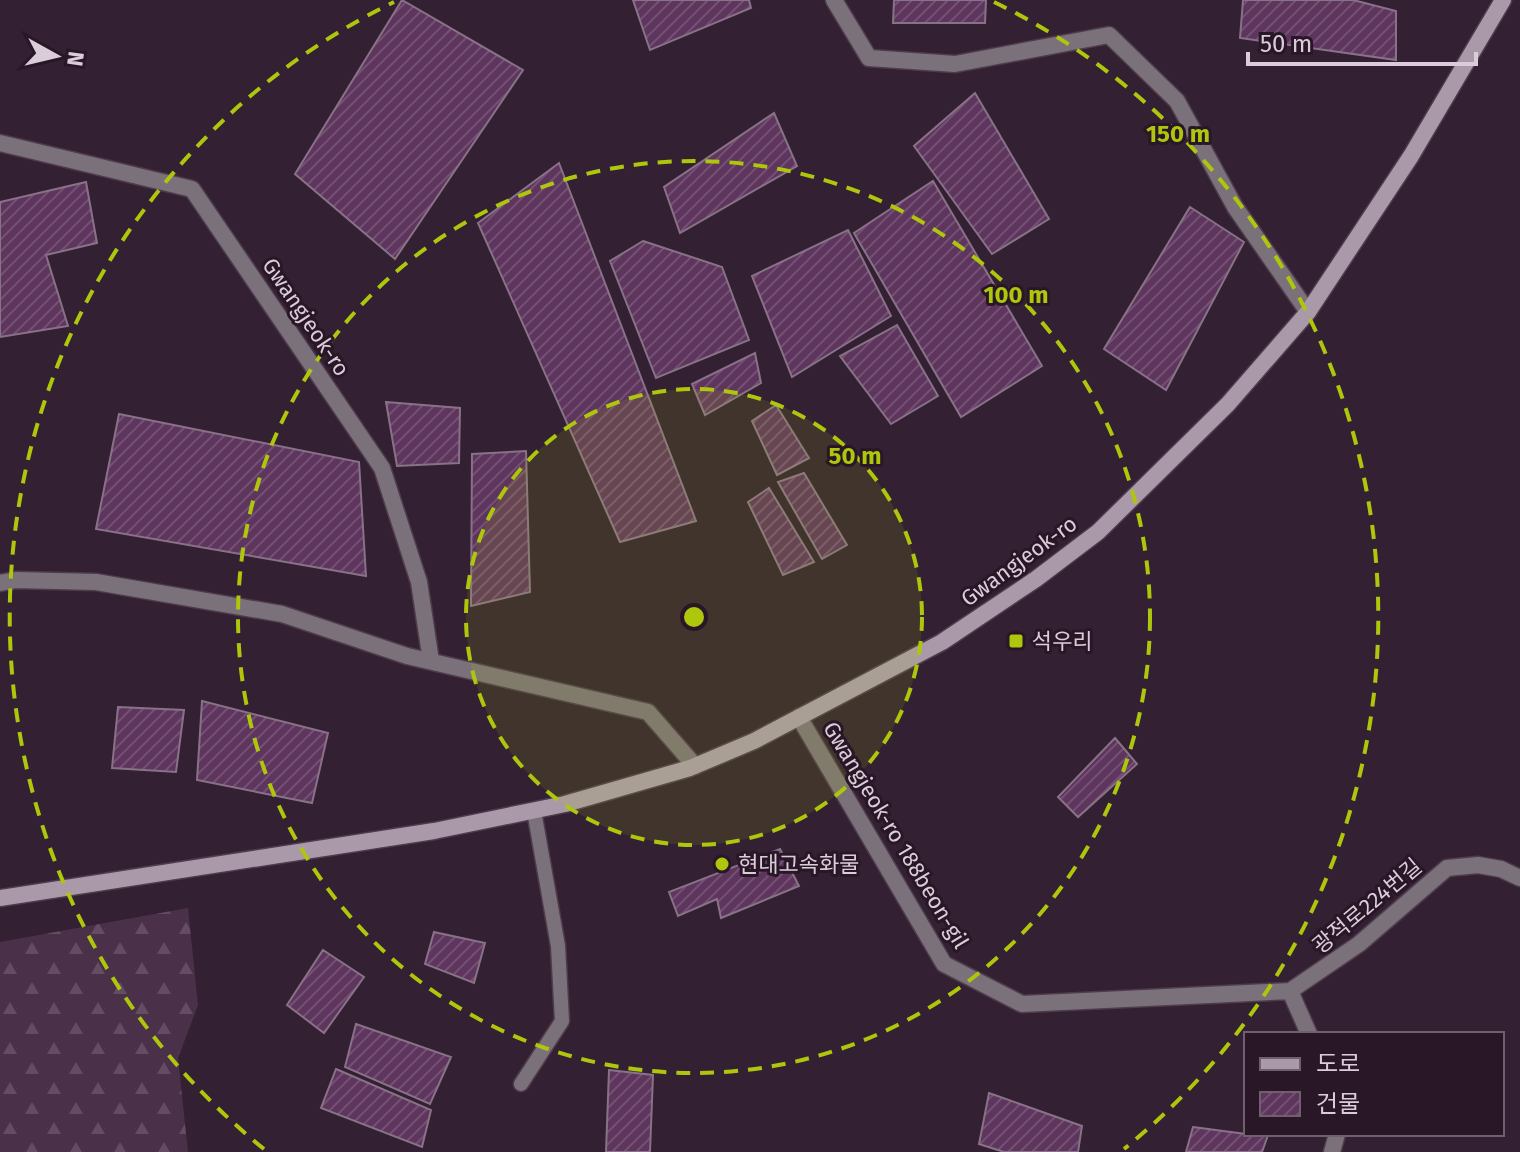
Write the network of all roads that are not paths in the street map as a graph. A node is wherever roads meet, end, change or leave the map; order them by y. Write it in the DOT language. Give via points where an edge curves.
graph roads {
  1 [pos="834,0"];
  2 [pos="1503,0"];
  3 [pos="0,143"];
  4 [pos="1308,312"];
  5 [pos="0,583"];
  6 [pos="431,661"];
  7 [pos="799,717"];
  8 [pos="695,766"];
  9 [pos="534,811"];
  10 [pos="1520,878"];
  11 [pos="0,898"];
  12 [pos="1290,991"];
  13 [pos="1308,1032"];
  14 [pos="521,1084"];
  1 -- 4 [label="street" via="869,58 955,64 1109,35 1177,101 1235,207"];
  2 -- 4 [label="main road, Gwangjeok-ro" via="1411,156"];
  3 -- 6 [label="street, Gwangjeok-ro" via="192,189 382,468 419,582"];
  4 -- 7 [label="main road, Gwangjeok-ro" via="1228,404 1098,532 942,642"];
  5 -- 6 [label="street" via="96,582 151,589 282,614"];
  6 -- 8 [label="street" via="648,712"];
  7 -- 8 [label="main road, Gwangjeok-ro"];
  7 -- 12 [label="street, Gwangjeok-ro 188beon-gil" via="944,964 1022,1004"];
  8 -- 9 [label="main road, Gwangjeok-ro"];
  9 -- 11 [label="main road, Gwangjeok-ro"];
  9 -- 14 [label="lane" via="558,946 562,1021"];
  10 -- 12 [label="street, 광적로224번길" via="1501,869 1447,868 1359,944"];
  12 -- 13 [label="street"];
}
